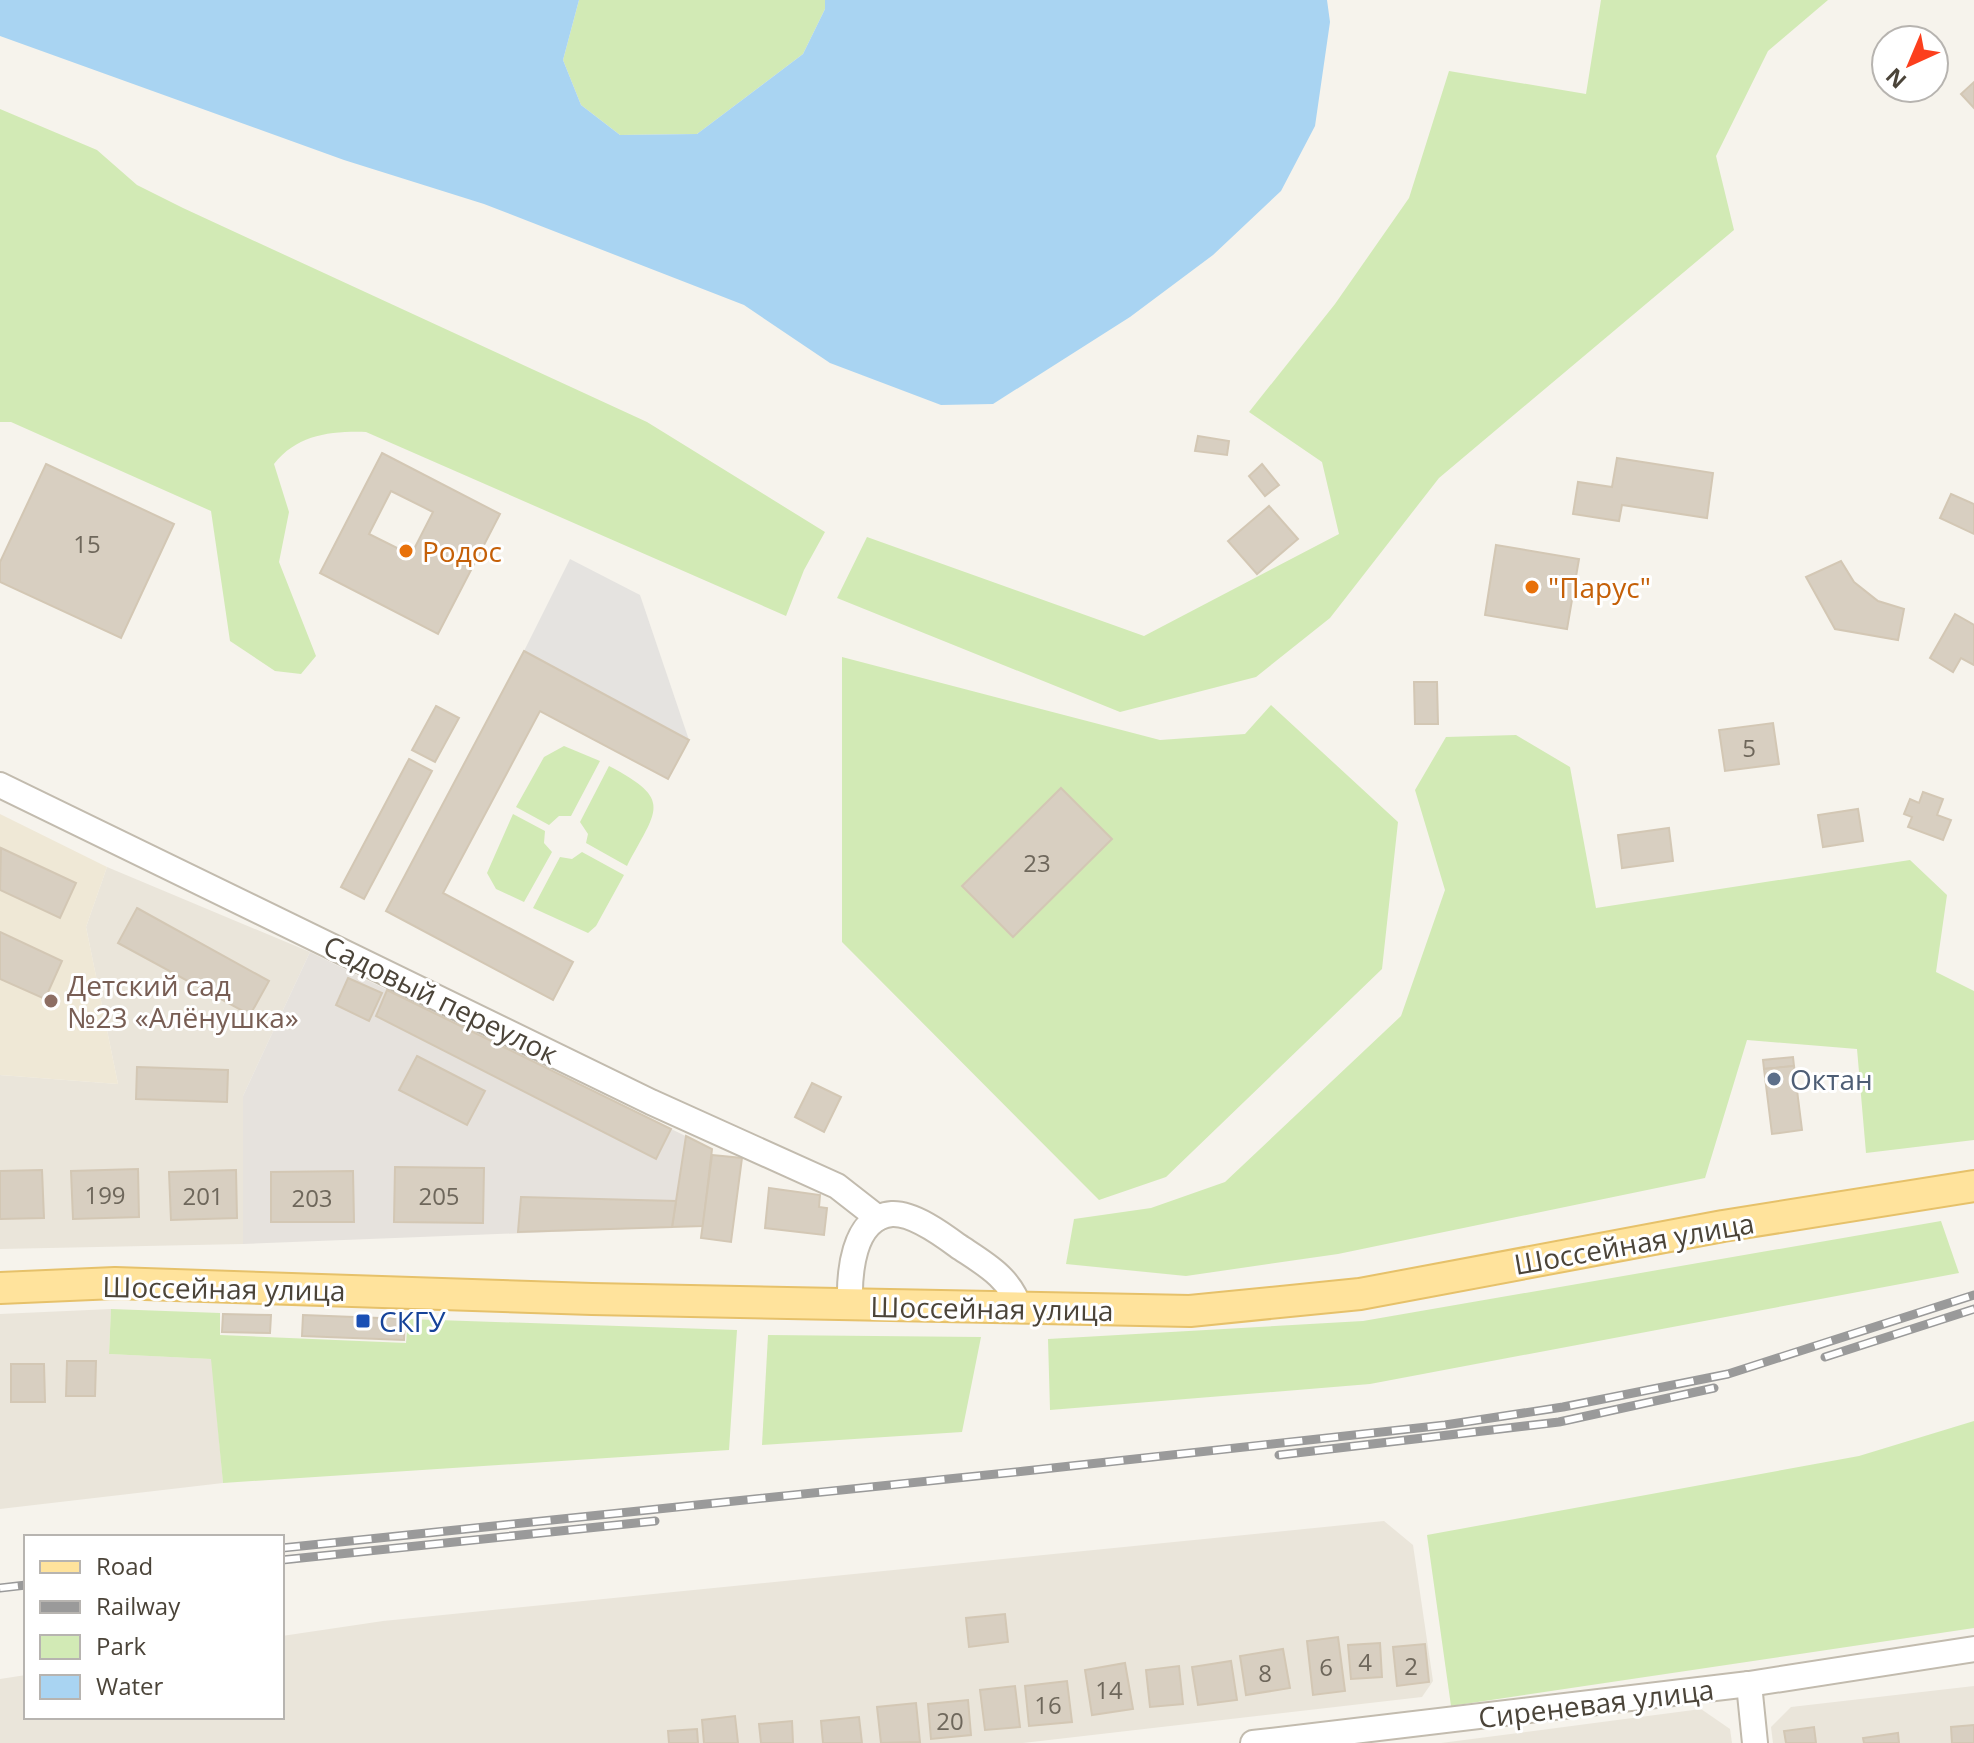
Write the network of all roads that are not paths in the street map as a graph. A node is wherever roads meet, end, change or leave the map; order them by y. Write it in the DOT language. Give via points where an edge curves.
graph roads {
  1 [pos="0,785"];
  2 [pos="1974,1186"];
  3 [pos="878,1218"];
  4 [pos="0,1288"];
  5 [pos="850,1305"];
  6 [pos="1020,1309"];
  7 [pos="1974,1649"];
  8 [pos="1749,1684"];
  9 [pos="1346,1738"];
  10 [pos="1253,1743"];
  11 [pos="1755,1743"];
  1 -- 3 [label="street, Садовый переулок" via="637,1095 837,1186"];
  2 -- 6 [label="main road, Шоссейная улица" via="1360,1294 1190,1311"];
  3 -- 5 [label="street" via="855,1249"];
  3 -- 6 [label="street" via="894,1214 948,1239 998,1273 1014,1289"];
  4 -- 5 [label="main road, Шоссейная улица" via="115,1283"];
  5 -- 6 [label="main road, Шоссейная улица"];
  7 -- 8 [label="street, Сиреневая улица"];
  8 -- 9 [label="street, Сиреневая улица"];
  8 -- 11 [label="street"];
  9 -- 10 [label="street, Сиреневая улица"];
}
